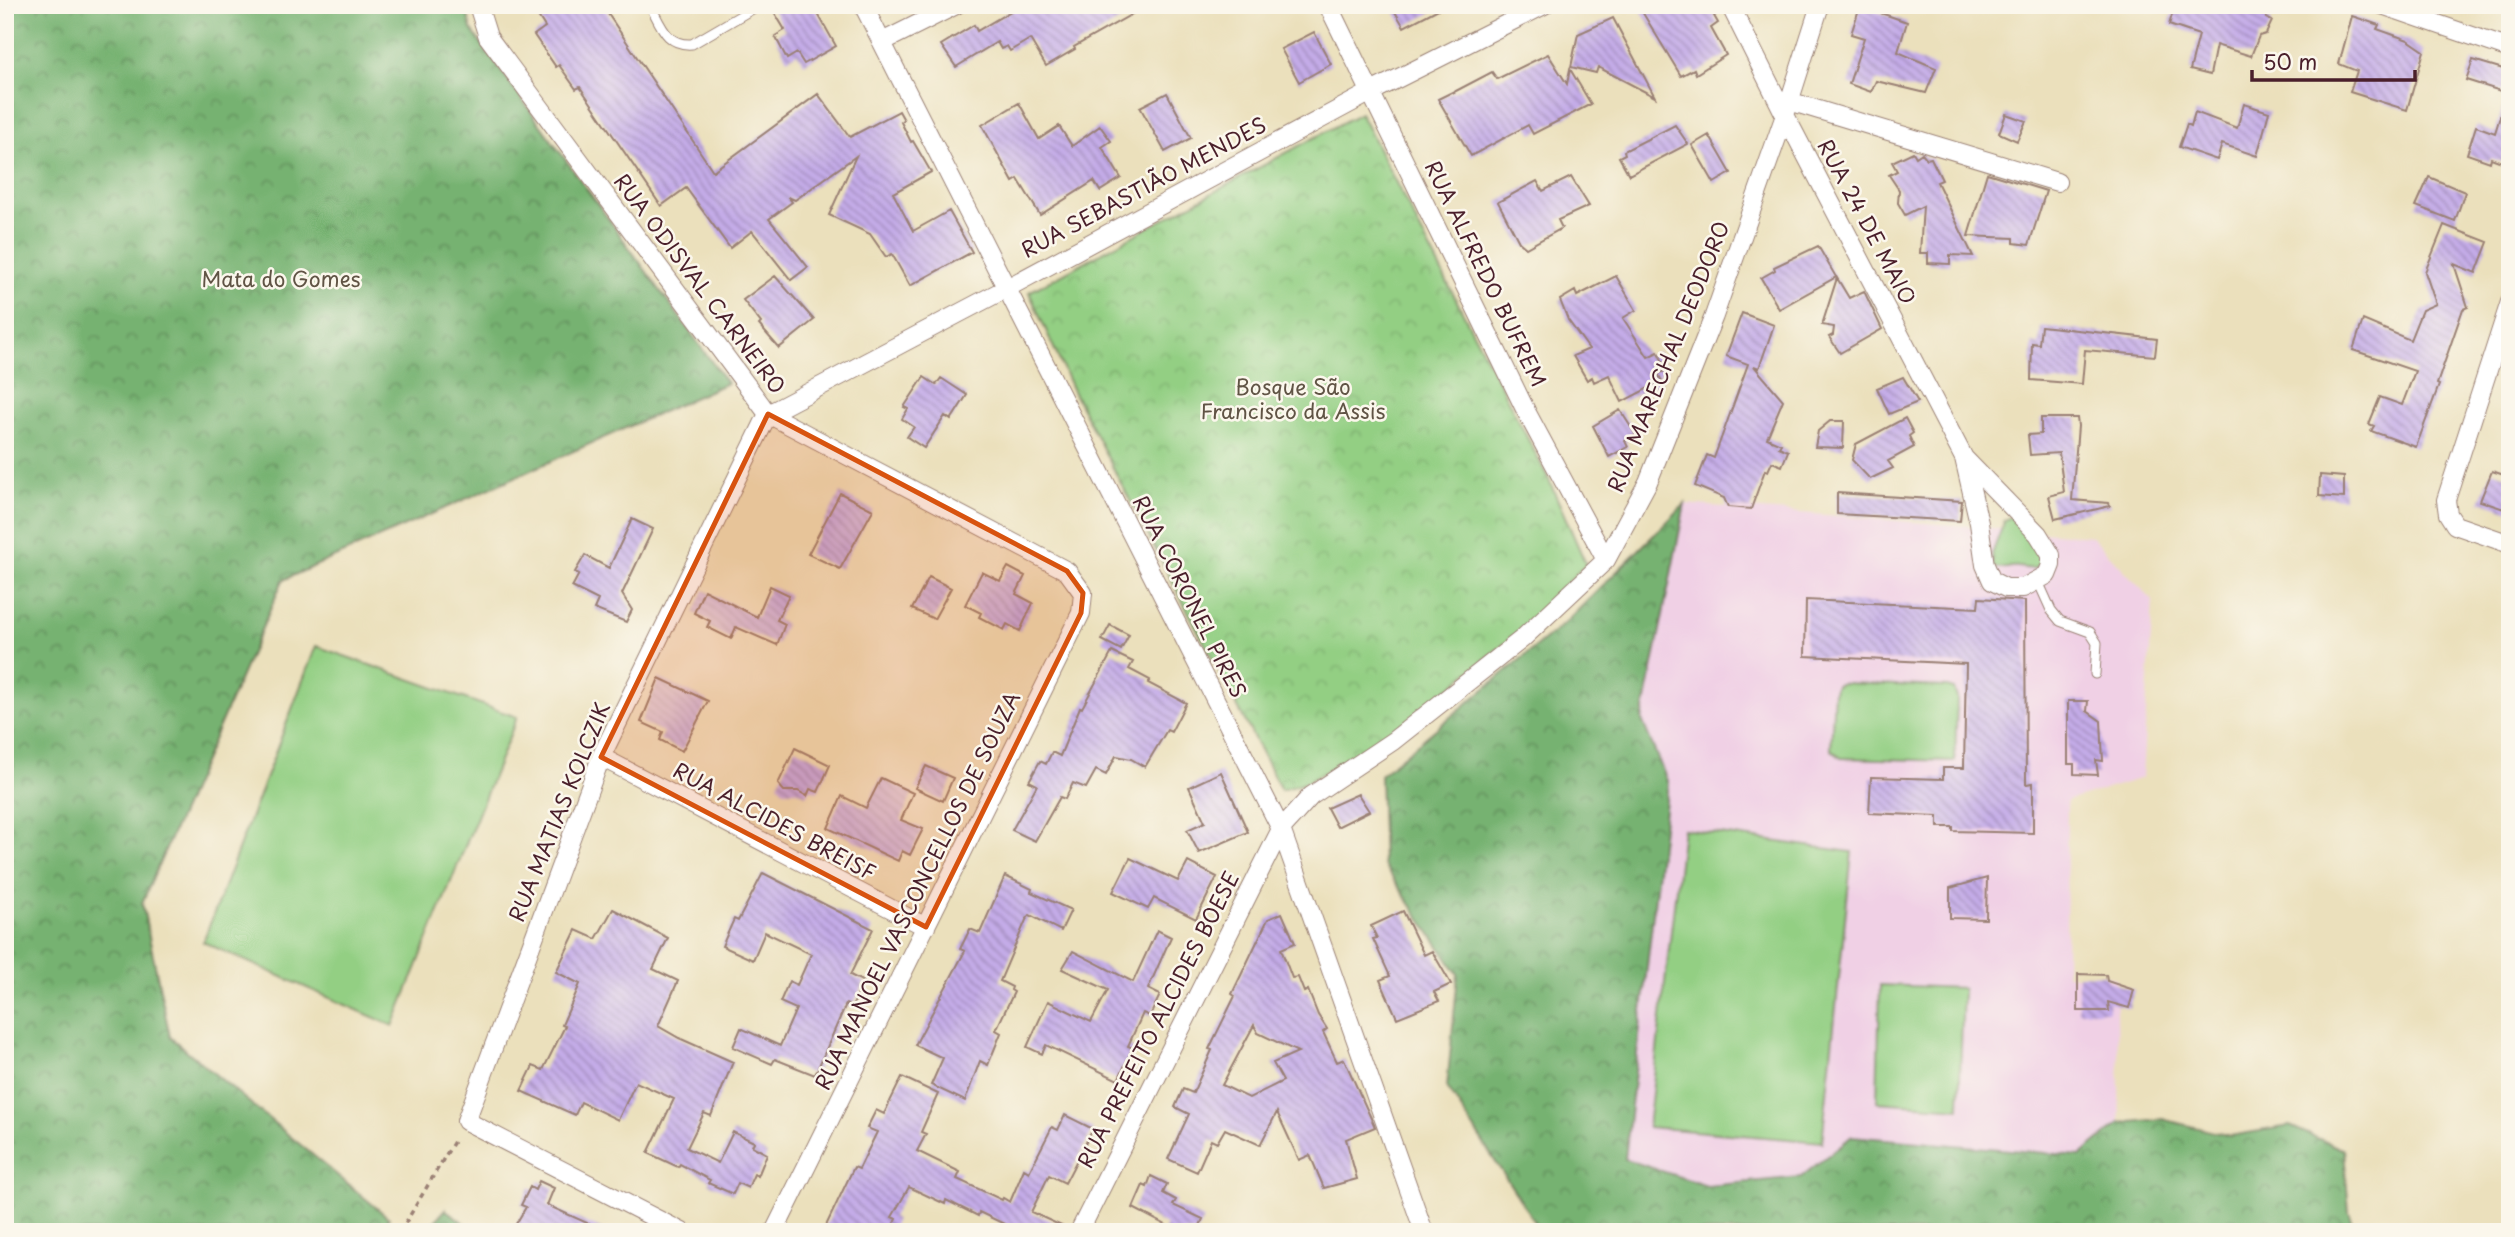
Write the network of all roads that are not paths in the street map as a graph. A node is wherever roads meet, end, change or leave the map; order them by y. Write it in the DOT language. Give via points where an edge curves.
graph roads {
  1 [pos="478,5"];
  2 [pos="650,5"];
  3 [pos="759,5"];
  4 [pos="863,5"];
  5 [pos="956,5"];
  6 [pos="1328,5"];
  7 [pos="1544,5"];
  8 [pos="1730,5"];
  9 [pos="1820,5"];
  10 [pos="2382,5"];
  11 [pos="882,43"];
  12 [pos="2510,49"];
  13 [pos="1371,92"];
  14 [pos="1787,108"];
  15 [pos="2057,182"];
  16 [pos="1007,288"];
  17 [pos="2510,302"];
  18 [pos="768,414"];
  19 [pos="1964,458"];
  20 [pos="2510,544"];
  21 [pos="1606,560"];
  22 [pos="1067,571"];
  23 [pos="2037,579"];
  24 [pos="2095,674"];
  25 [pos="601,757"];
  26 [pos="1281,829"];
  27 [pos="926,927"];
  28 [pos="682,1232"];
  29 [pos="774,1232"];
  30 [pos="1079,1232"];
  31 [pos="1424,1232"];
  1 -- 18 [label="street, RUA ODISVAL CARNEIRO" via="488,37"];
  2 -- 3 [label="lane" via="671,41 680,45 692,44"];
  4 -- 11 [label="street, RUA CORONEL PIRES"];
  5 -- 11 [label="street"];
  6 -- 13 [label="street, RUA ALFREDO BUFREM"];
  7 -- 13 [label="street, RUA SEBASTIÃO MENDES"];
  8 -- 14 [label="street, RUA 24 DE MAIO"];
  9 -- 14 [label="street, RUA MARECHAL DEODORO"];
  10 -- 12 [label="street"];
  11 -- 16 [label="street, RUA CORONEL PIRES"];
  13 -- 16 [label="street, RUA SEBASTIÃO MENDES"];
  13 -- 21 [label="street, RUA ALFREDO BUFREM" via="1527,413"];
  14 -- 15 [label="street"];
  14 -- 19 [label="street, RUA 24 DE MAIO"];
  14 -- 21 [label="street, RUA MARECHAL DEODORO" via="1714,316 1648,482"];
  16 -- 18 [label="street, RUA SEBASTIÃO MENDES"];
  16 -- 26 [label="street, RUA CORONEL PIRES"];
  17 -- 20 [label="street" via="2446,500 2455,525"];
  18 -- 22 [label="street, RUA ODISVAL CARNEIRO"];
  18 -- 25 [label="street, RUA MATIAS KOLCZIK"];
  19 -- 23 [label="street, RUA 24 DE MAIO" via="2038,534 2051,555 2047,575"];
  19 -- 23 [label="street, RUA 24 DE MAIO" via="1992,581 2006,588 2023,588"];
  21 -- 26 [label="street, RUA MARECHAL DEODORO" via="1522,639 1393,741 1311,796"];
  22 -- 27 [label="street, RUA MANOEL VASCONCELLOS DE SOUZA" via="1083,593 1081,614"];
  23 -- 24 [label="lane" via="2060,621 2090,632 2096,643"];
  25 -- 27 [label="street, RUA ALCIDES BREISF"];
  25 -- 28 [label="street, RUA MATIAS KOLCZIK" via="466,1121"];
  26 -- 30 [label="street, RUA PREFEITO ALCIDES BOESE"];
  26 -- 31 [label="street, RUA CORONEL PIRES"];
  27 -- 29 [label="street, RUA MANOEL VASCONCELLOS DE SOUZA"];
}
